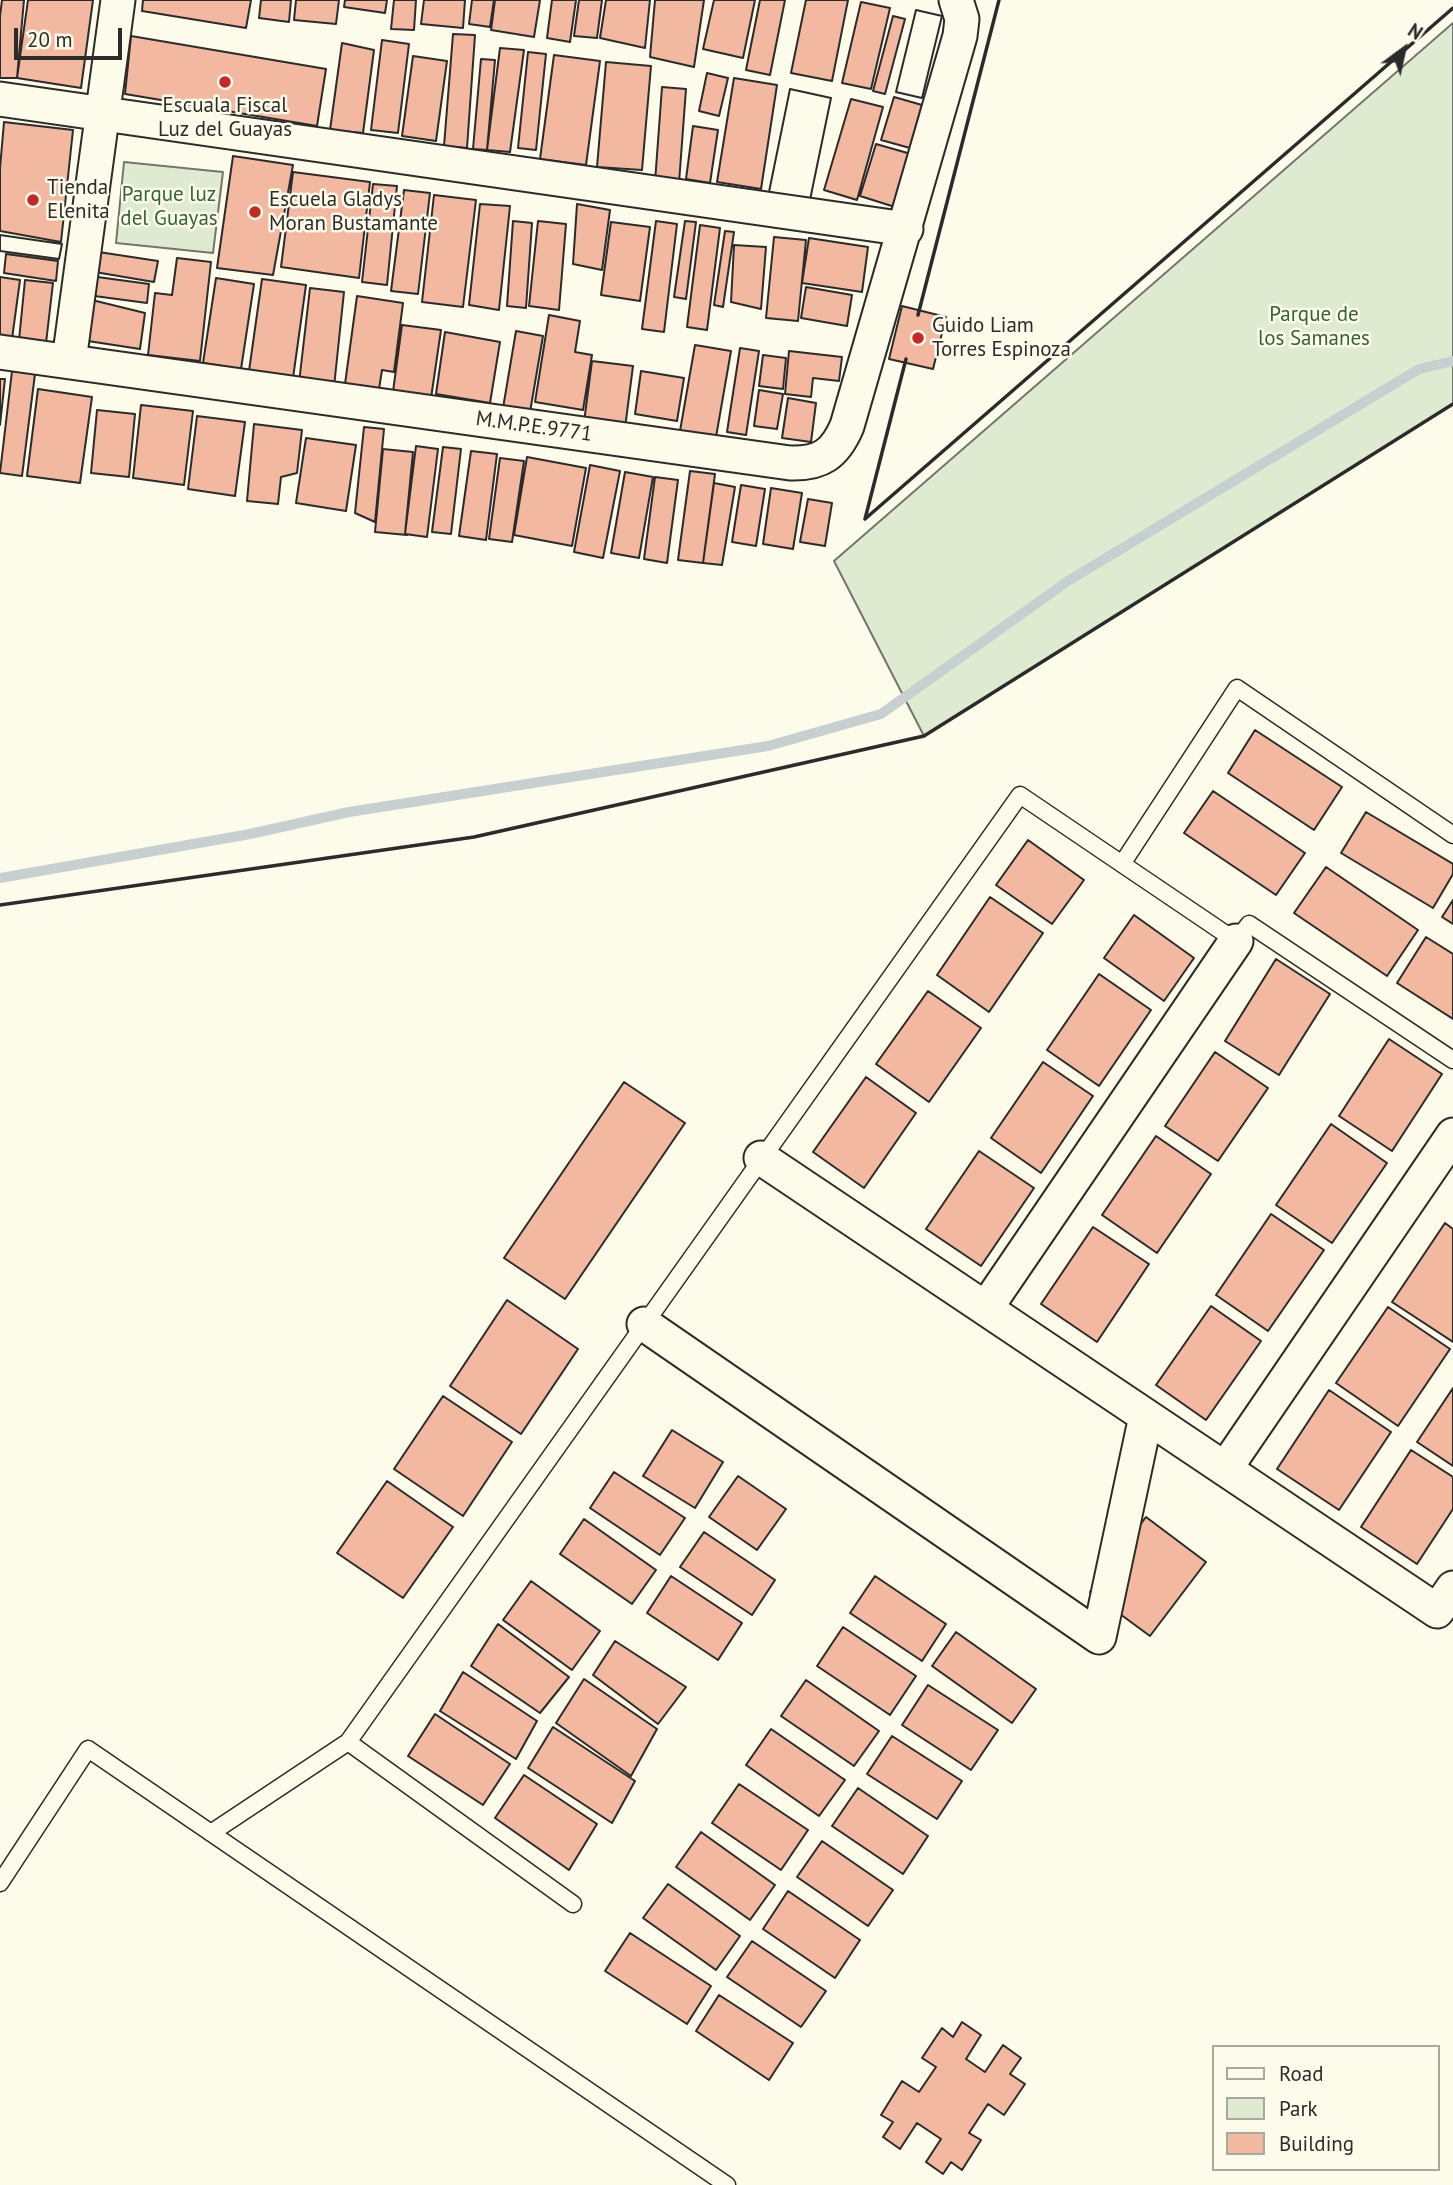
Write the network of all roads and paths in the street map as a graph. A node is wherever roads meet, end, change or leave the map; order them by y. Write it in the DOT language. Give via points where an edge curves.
graph roads {
  1 [pos="118,0"];
  2 [pos="956,0"];
  3 [pos="0,99"];
  4 [pos="102,113"];
  5 [pos="906,229"];
  6 [pos="0,352"];
  7 [pos="69,361"];
  8 [pos="1453,835"];
  9 [pos="1122,864"];
  10 [pos="1236,941"];
  11 [pos="1453,1060"];
  12 [pos="1453,1135"];
  13 [pos="761,1158"];
  14 [pos="986,1308"];
  15 [pos="644,1324"];
  16 [pos="1146,1416"];
  17 [pos="1225,1469"];
  18 [pos="1453,1588"];
  19 [pos="348,1742"];
  20 [pos="211,1833"];
  21 [pos="0,1883"];
  22 [pos="573,1905"];
  23 [pos="727,2185"];
  1 -- 4 [label="street"];
  2 -- 5 [label="street, M.M.P.E.9771" via="962,19 960,36"];
  3 -- 4 [label="street"];
  4 -- 5 [label="street"];
  4 -- 7 [label="street"];
  5 -- 7 [label="street, M.M.P.E.9771" via="847,426 839,444 808,464"];
  6 -- 7 [label="street, M.M.P.E.9771"];
  8 -- 9 [label="lane" via="1237,688"];
  9 -- 10 [label="lane"];
  9 -- 13 [label="lane" via="1020,794"];
  10 -- 11 [label="lane" via="1248,925"];
  10 -- 14 [label="street"];
  12 -- 17 [label="street"];
  13 -- 14 [label="street"];
  13 -- 15 [label="lane"];
  14 -- 16 [label="street"];
  15 -- 16 [label="street" via="1099,1637"];
  15 -- 19 [label="lane"];
  16 -- 17 [label="street"];
  17 -- 18 [label="street" via="1437,1611"];
  19 -- 20 [label="lane"];
  19 -- 22 [label="lane"];
  20 -- 21 [label="lane" via="88,1749"];
  20 -- 23 [label="lane"];
}
